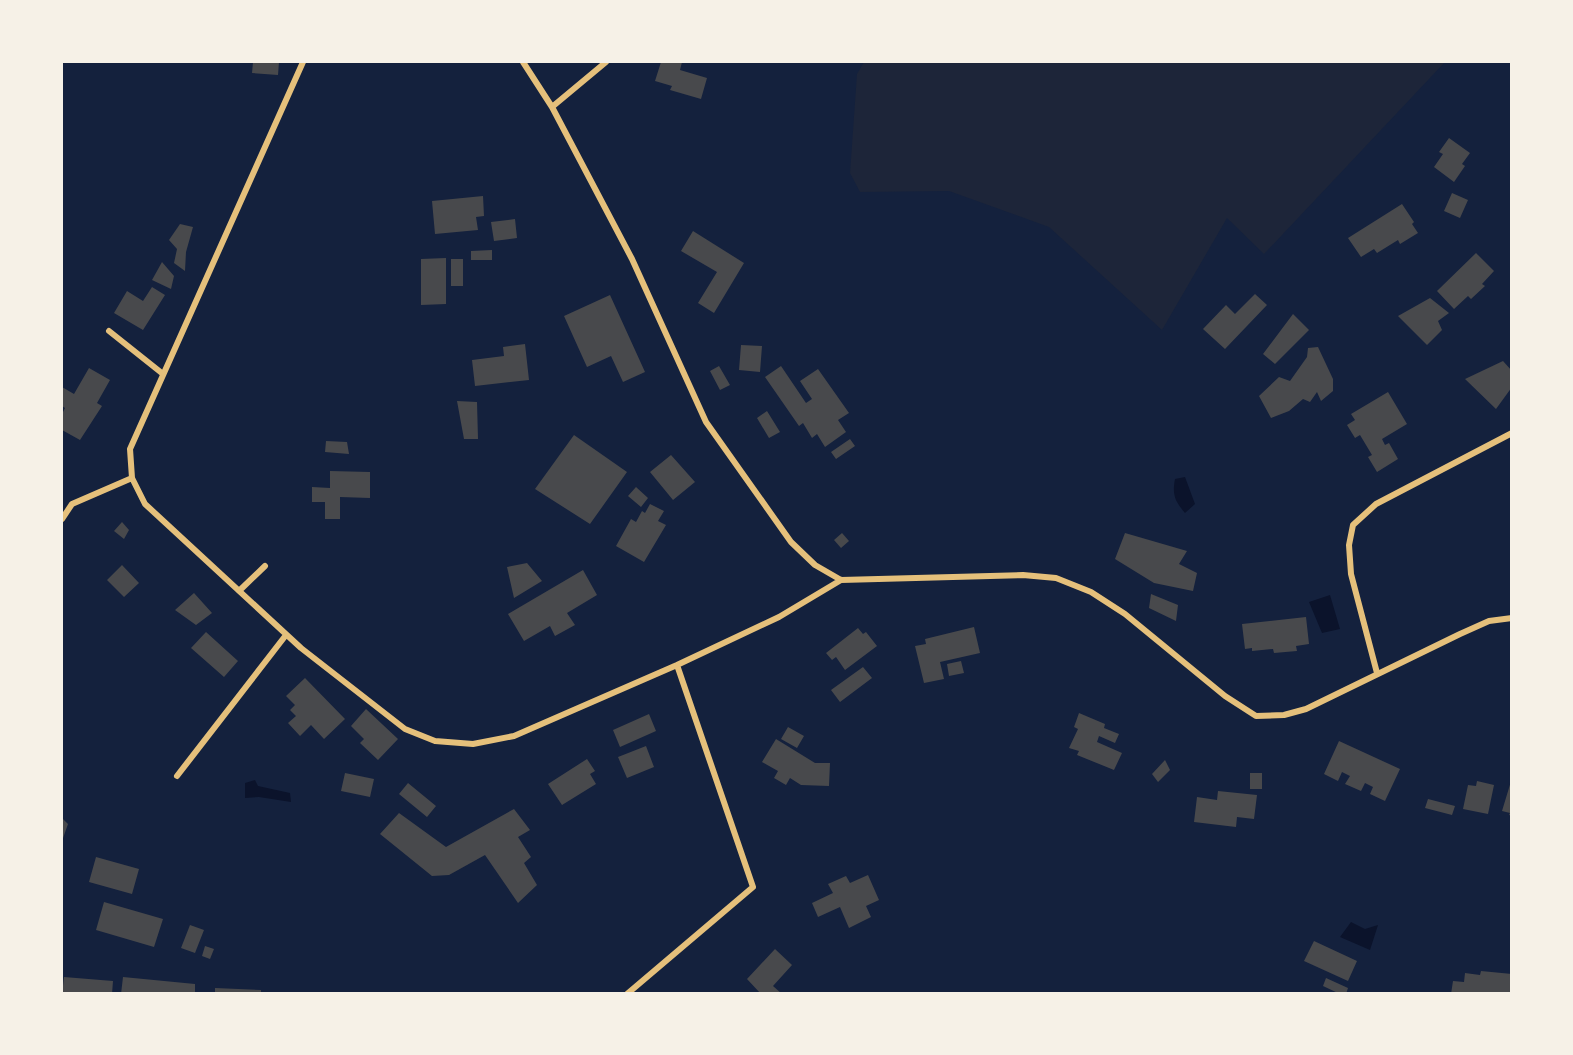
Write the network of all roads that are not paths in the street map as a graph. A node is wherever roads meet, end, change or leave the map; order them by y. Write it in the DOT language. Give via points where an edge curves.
graph roads {
  1 [pos="303,62"];
  2 [pos="523,62"];
  3 [pos="606,62"];
  4 [pos="552,107"];
  5 [pos="109,331"];
  6 [pos="163,374"];
  7 [pos="1512,433"];
  8 [pos="132,478"];
  9 [pos="62,519"];
  10 [pos="265,566"];
  11 [pos="841,580"];
  12 [pos="239,591"];
  13 [pos="1512,618"];
  14 [pos="286,635"];
  15 [pos="677,665"];
  16 [pos="1377,673"];
  17 [pos="177,776"];
  18 [pos="627,993"];
  1 -- 6 [label="street"];
  2 -- 4 [label="street"];
  3 -- 4 [label="street"];
  4 -- 11 [label="street" via="632,259 706,422 791,542 814,565"];
  5 -- 6 [label="street"];
  6 -- 8 [label="street" via="130,449"];
  7 -- 16 [label="street" via="1376,504 1353,525 1349,545 1351,574"];
  8 -- 9 [label="street" via="72,504"];
  8 -- 12 [label="street" via="144,504"];
  10 -- 12 [label="street"];
  11 -- 15 [label="street" via="779,617"];
  11 -- 16 [label="street" via="1023,575 1056,578 1091,592 1125,614 1225,696 1256,716 1306,709"];
  12 -- 14 [label="street"];
  13 -- 16 [label="street" via="1489,621"];
  14 -- 15 [label="street" via="405,729 435,741 473,744 514,736"];
  14 -- 17 [label="street"];
  15 -- 18 [label="street" via="753,888"];
}
